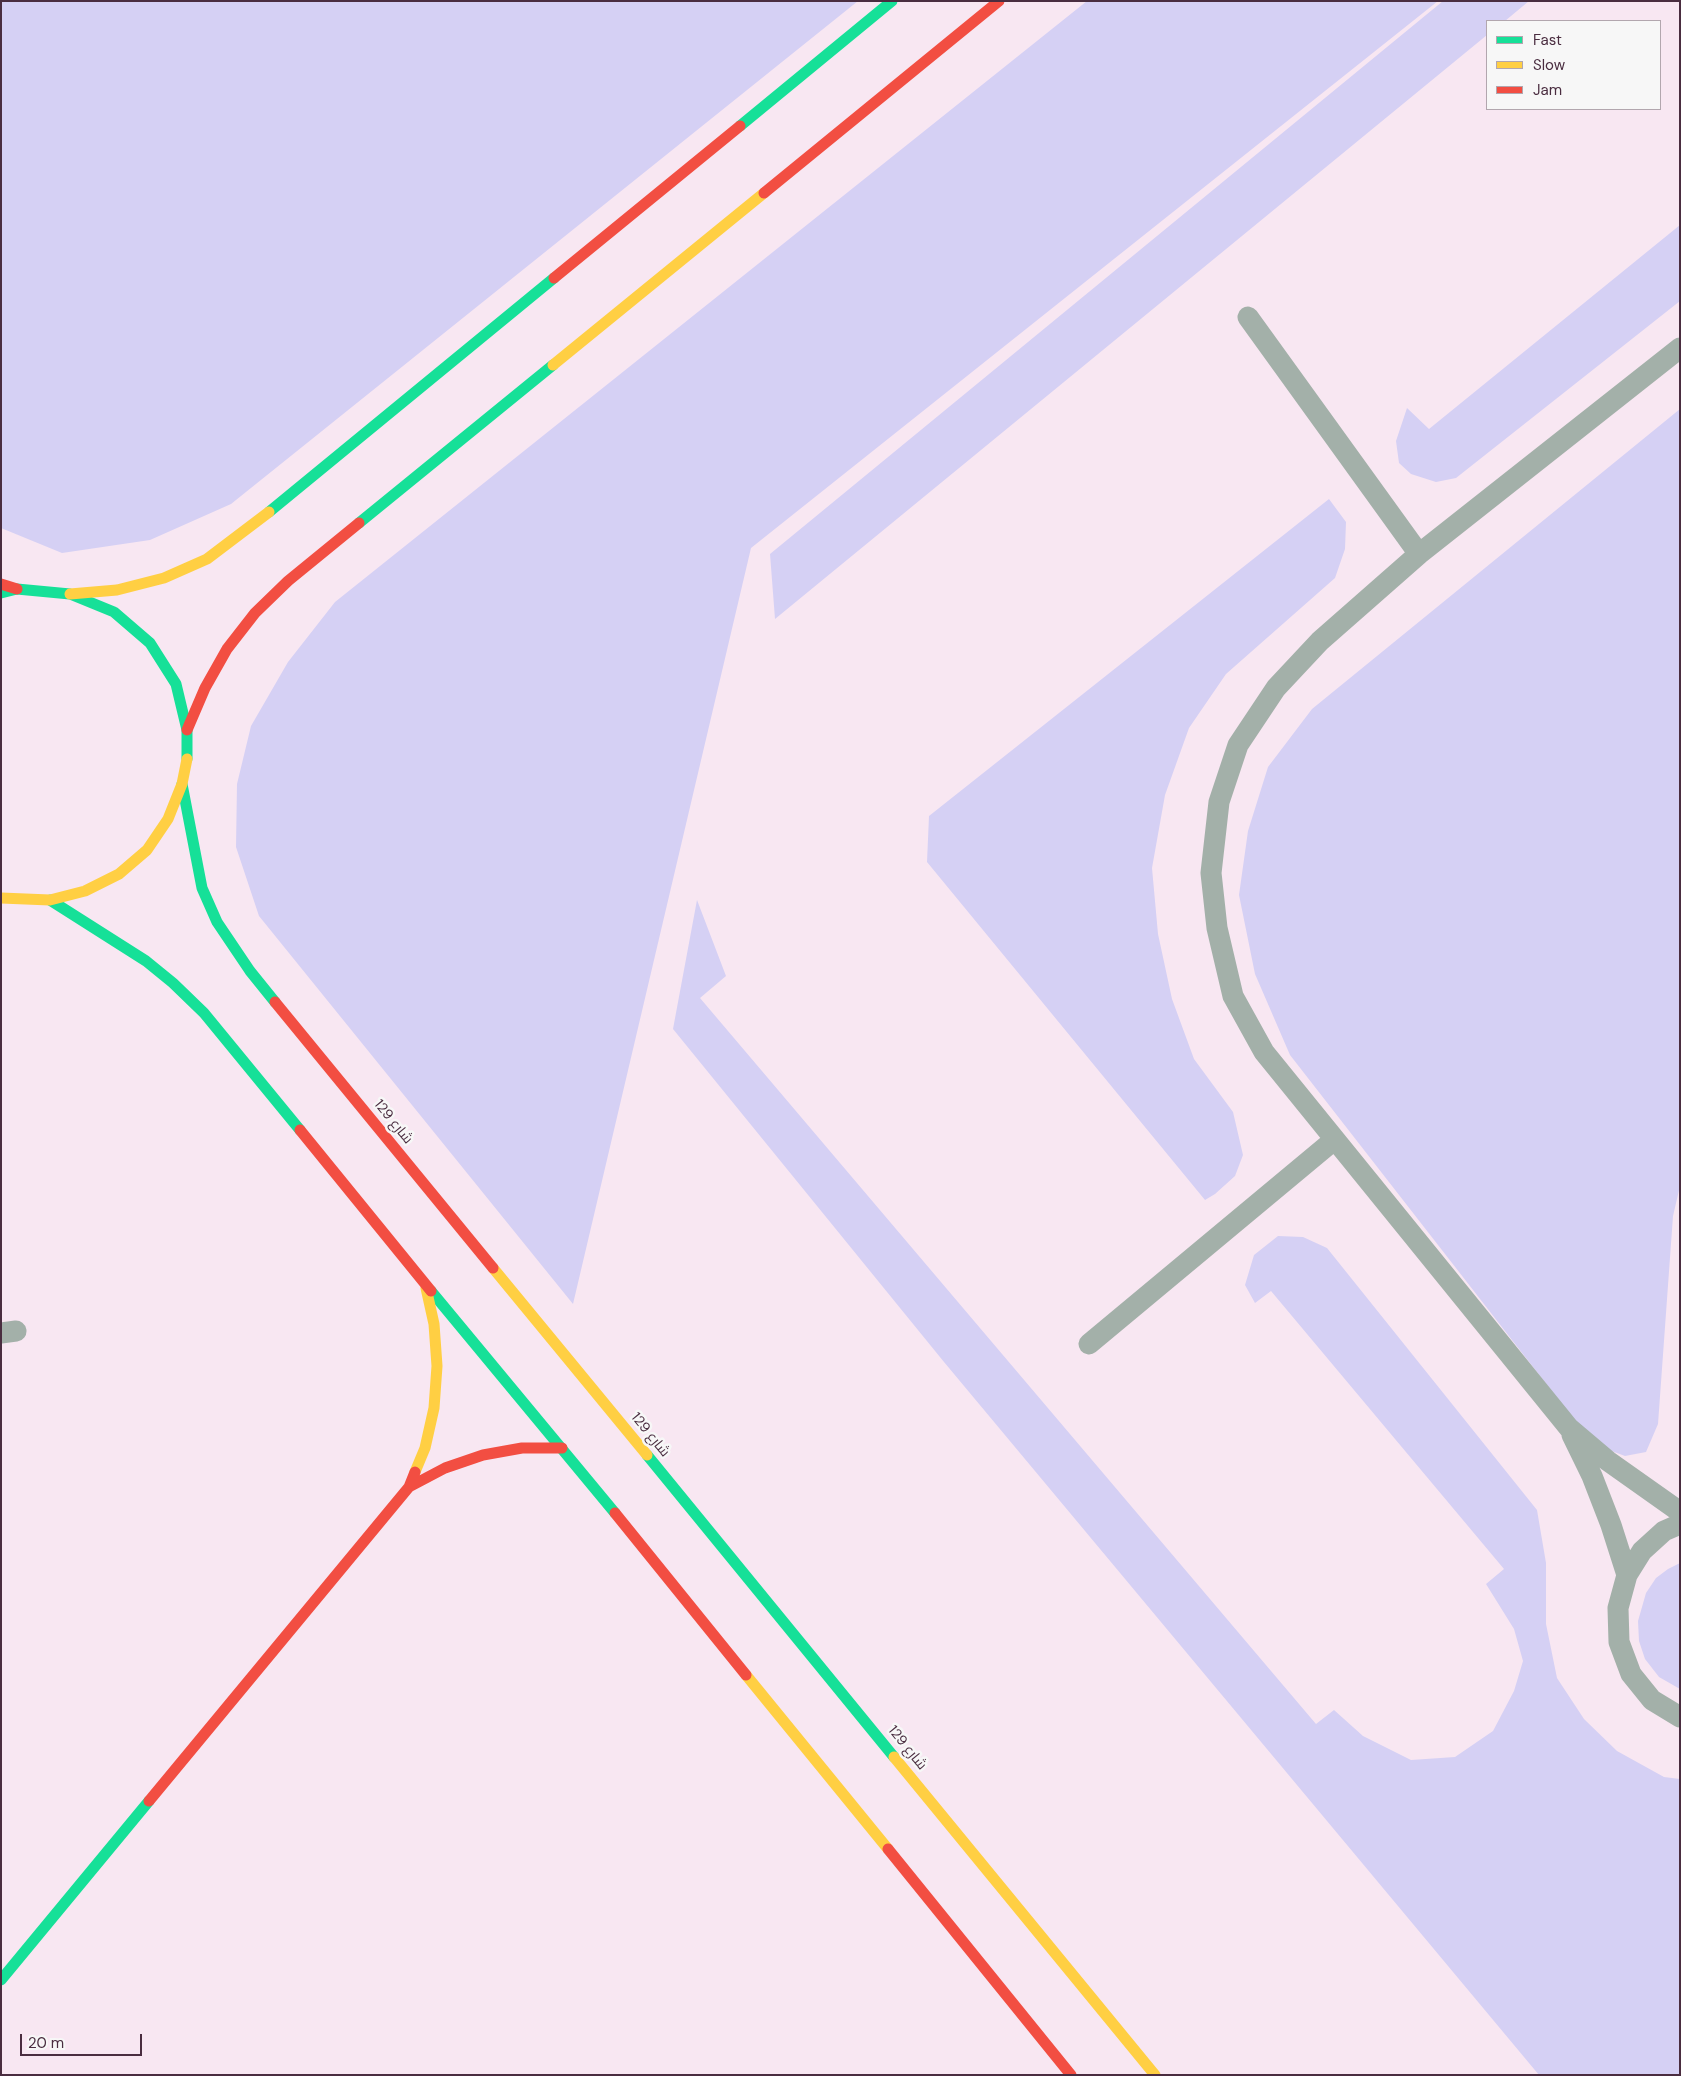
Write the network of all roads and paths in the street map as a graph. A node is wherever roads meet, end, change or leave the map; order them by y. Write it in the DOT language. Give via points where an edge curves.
graph roads {
  1 [pos="892,1"];
  2 [pos="998,1"];
  3 [pos="1248,317"];
  4 [pos="1680,348"];
  5 [pos="1419,554"];
  6 [pos="1,584"];
  7 [pos="17,589"];
  8 [pos="1,594"];
  9 [pos="70,594"];
  10 [pos="187,730"];
  11 [pos="182,784"];
  12 [pos="1,898"];
  13 [pos="50,900"];
  14 [pos="1334,1140"];
  15 [pos="424,1284"];
  16 [pos="1089,1344"];
  17 [pos="1569,1428"];
  18 [pos="562,1448"];
  19 [pos="409,1487"];
  20 [pos="1680,1512"];
  21 [pos="1680,1524"];
  22 [pos="1627,1575"];
  23 [pos="1680,1717"];
  24 [pos="1,1980"];
  25 [pos="1071,2075"];
  26 [pos="1155,2075"];
  1 -- 9 [label="main road" via="246,531 207,558 164,578 117,590"];
  2 -- 10 [label="main road" via="288,581 255,613 227,649"];
  3 -- 5 [label="lane"];
  4 -- 5 [label="lane"];
  5 -- 14 [label="lane" via="1320,641 1276,688 1238,745 1219,802 1211,873 1216,928 1233,996 1264,1052"];
  6 -- 7 [label="main road"];
  7 -- 8 [label="main road"];
  7 -- 9 [label="main road"];
  9 -- 10 [label="main road" via="114,612 150,643 176,684"];
  10 -- 11 [label="main road" via="187,758"];
  11 -- 13 [label="main road" via="168,819 147,850 119,874 85,891"];
  11 -- 26 [label="main road, شارع 129" via="202,888 216,922 250,971"];
  12 -- 13 [label="main road"];
  13 -- 15 [label="main road" via="146,961 204,1013"];
  14 -- 16 [label="lane"];
  14 -- 17 [label="lane"];
  15 -- 18 [label="main road"];
  15 -- 19 [label="main road" via="434,1324 437,1366 434,1408 425,1448"];
  17 -- 20 [label="lane" via="1621,1471"];
  17 -- 22 [label="lane" via="1592,1476"];
  18 -- 19 [label="main road" via="522,1448 483,1455 445,1468"];
  18 -- 25 [label="main road"];
  19 -- 24 [label="main road"];
  21 -- 22 [label="lane" via="1664,1532 1642,1551"];
  22 -- 23 [label="lane" via="1618,1608 1619,1642 1631,1674 1652,1700"];
}
